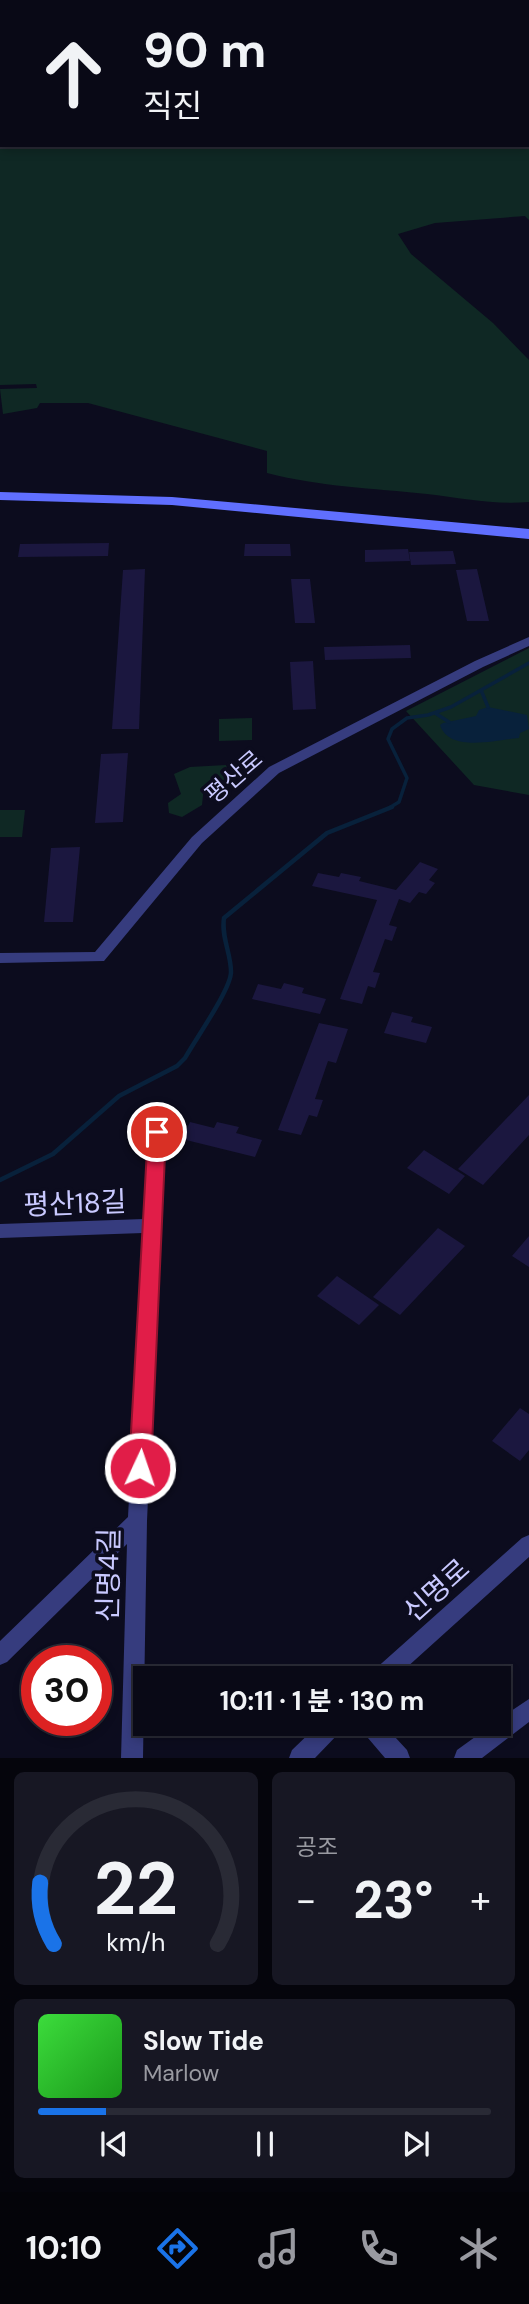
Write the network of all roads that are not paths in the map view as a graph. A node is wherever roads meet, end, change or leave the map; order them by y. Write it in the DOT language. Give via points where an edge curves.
graph roads {
  1 [pos="0,496"];
  2 [pos="529,534"];
  3 [pos="529,641"];
  4 [pos="0,958"];
  5 [pos="157,1132"];
  6 [pos="151,1226"];
  7 [pos="0,1231"];
  8 [pos="137,1521"];
  9 [pos="529,1544"];
  10 [pos="0,1655"];
  11 [pos="393,1666"];
  12 [pos="529,1709"];
  13 [pos="322,1736"];
  14 [pos="380,1736"];
  15 [pos="132,1758"];
  16 [pos="300,1758"];
  17 [pos="399,1758"];
  18 [pos="464,1758"];
  1 -- 2 [label="street" via="159,500"];
  3 -- 4 [label="street, 평산로" via="274,770 197,840 99,957"];
  5 -- 6 [label="street, 신명4길"];
  6 -- 7 [label="street, 평산18길"];
  6 -- 8 [label="street, 신명4길"];
  8 -- 10 [label="street"];
  8 -- 15 [label="street, 신명4길"];
  9 -- 11 [label="street, 신명로"];
  12 -- 18 [label="street"];
  13 -- 16 [label="street"];
  14 -- 17 [label="street"];
}
